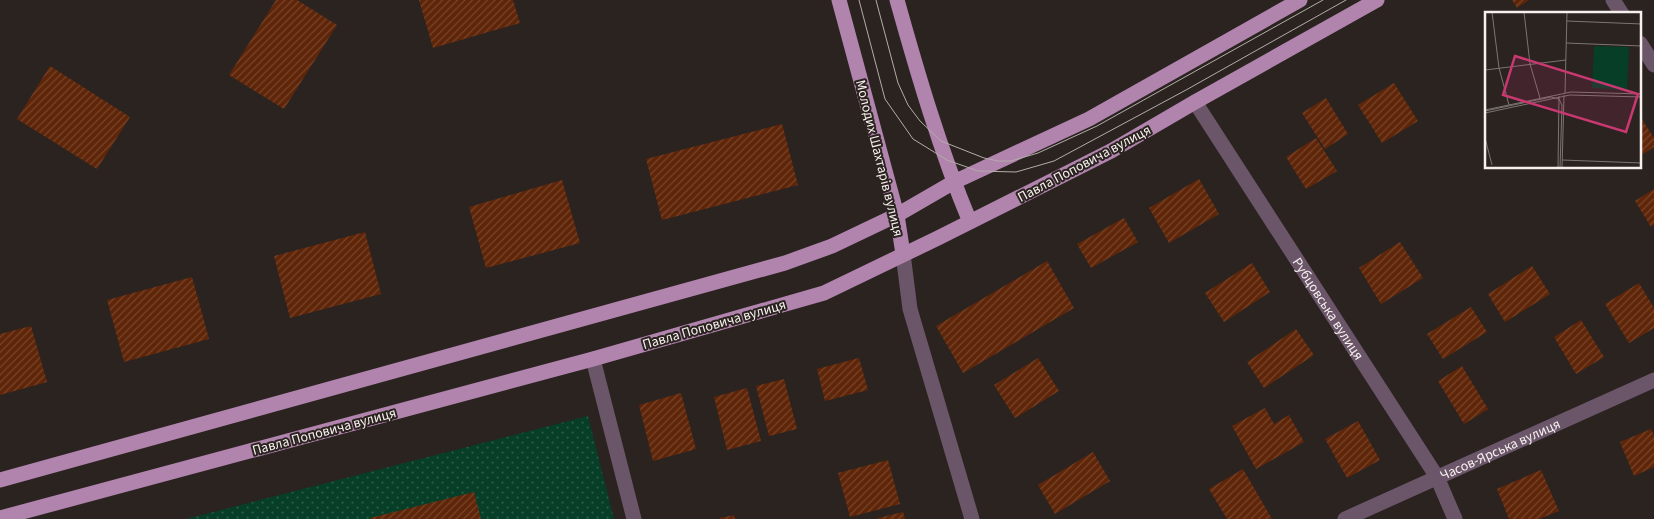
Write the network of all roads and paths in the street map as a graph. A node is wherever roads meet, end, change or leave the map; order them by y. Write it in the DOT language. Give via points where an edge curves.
graph roads {
  1 [pos="839,0"];
  2 [pos="897,0"];
  3 [pos="1300,0"];
  4 [pos="1376,0"];
  5 [pos="1613,0"];
  6 [pos="1621,12"];
  7 [pos="1642,46"];
  8 [pos="1654,65"];
  9 [pos="1195,102"];
  10 [pos="954,182"];
  11 [pos="897,215"];
  12 [pos="970,222"];
  13 [pos="903,254"];
  14 [pos="593,359"];
  15 [pos="1654,380"];
  16 [pos="1437,477"];
  17 [pos="0,480"];
  18 [pos="0,518"];
  19 [pos="634,519"];
  20 [pos="972,519"];
  21 [pos="1345,519"];
  22 [pos="1455,519"];
  1 -- 11 [label="main road, Молодих Шахтарів вулиця"];
  2 -- 10 [label="main road"];
  3 -- 10 [label="main road" via="1089,119"];
  4 -- 9 [label="main road, Павла Поповича вулиця"];
  5 -- 6 [label="street"];
  7 -- 8 [label="street"];
  9 -- 12 [label="main road, Павла Поповича вулиця" via="1111,151"];
  9 -- 16 [label="street, Рубцовська вулиця"];
  10 -- 11 [label="main road"];
  10 -- 12 [label="main road"];
  11 -- 13 [label="main road, Молодих Шахтарів вулиця"];
  11 -- 17 [label="main road" via="785,264"];
  12 -- 13 [label="main road, Павла Поповича вулиця"];
  13 -- 14 [label="main road, Павла Поповича вулиця" via="824,293"];
  13 -- 20 [label="street, Молодих Шахтарів вулиця" via="910,308"];
  14 -- 18 [label="main road, Павла Поповича вулиця"];
  14 -- 19 [label="street"];
  15 -- 16 [label="street, Часов-Ярська вулиця"];
  16 -- 21 [label="street, Часов-Ярська вулиця"];
  16 -- 22 [label="street, Рубцовська вулиця"];
}
